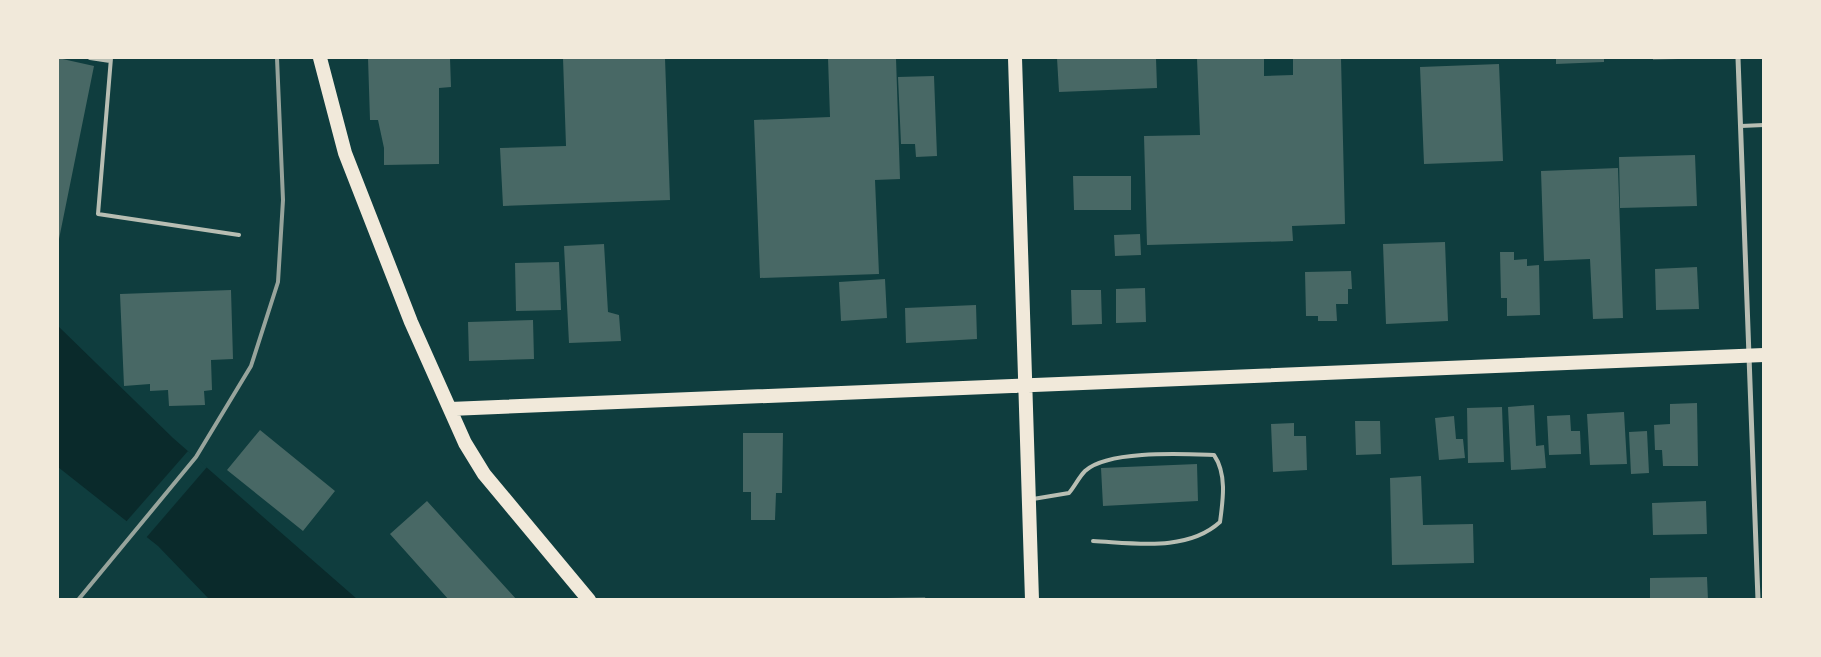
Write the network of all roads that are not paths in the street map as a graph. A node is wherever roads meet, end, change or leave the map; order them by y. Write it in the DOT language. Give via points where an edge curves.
graph roads {
  1 [pos="90,58"];
  2 [pos="320,58"];
  3 [pos="1015,58"];
  4 [pos="1738,58"];
  5 [pos="111,59"];
  6 [pos="1764,125"];
  7 [pos="1740,126"];
  8 [pos="239,235"];
  9 [pos="1764,355"];
  10 [pos="1749,356"];
  11 [pos="1026,385"];
  12 [pos="450,409"];
  13 [pos="1029,499"];
  14 [pos="1093,541"];
  15 [pos="589,600"];
  16 [pos="1032,600"];
  17 [pos="1758,600"];
  1 -- 5 [label="lane"];
  2 -- 12 [label="highway" via="345,153 411,322"];
  3 -- 11 [label="highway"];
  4 -- 7 [label="street"];
  5 -- 8 [label="lane" via="98,214"];
  6 -- 7 [label="lane"];
  7 -- 10 [label="street"];
  9 -- 10 [label="highway"];
  10 -- 11 [label="highway"];
  10 -- 17 [label="street"];
  11 -- 12 [label="highway"];
  11 -- 13 [label="highway"];
  12 -- 15 [label="highway" via="484,474"];
  13 -- 14 [label="lane" via="1069,493 1085,471 1104,461 1140,455 1214,455 1222,467 1220,522 1207,534 1153,543"];
  13 -- 16 [label="highway"];
}
